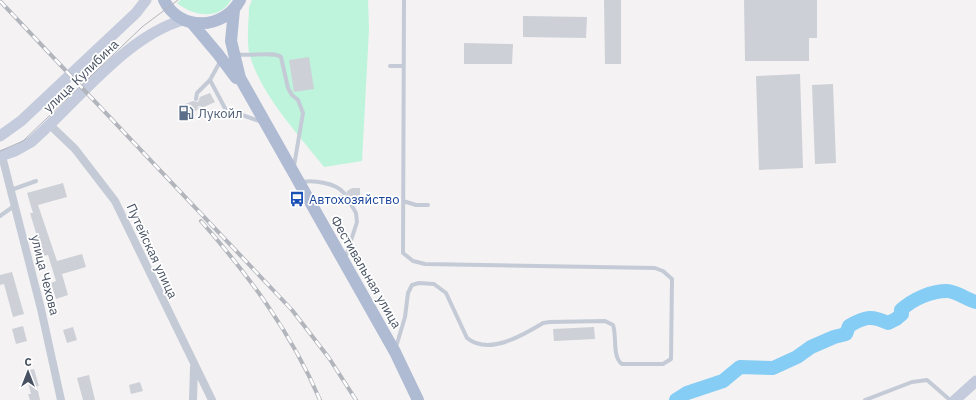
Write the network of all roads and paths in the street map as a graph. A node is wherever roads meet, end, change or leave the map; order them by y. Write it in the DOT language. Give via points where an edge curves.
graph roads {
  1 [pos="146,0"];
  2 [pos="164,0"];
  3 [pos="404,0"];
  4 [pos="237,5"];
  5 [pos="187,21"];
  6 [pos="227,56"];
  7 [pos="390,66"];
  8 [pos="404,66"];
  9 [pos="210,80"];
  10 [pos="196,99"];
  11 [pos="200,109"];
  12 [pos="227,112"];
  13 [pos="264,123"];
  14 [pos="50,125"];
  15 [pos="0,136"];
  16 [pos="1,156"];
  17 [pos="296,179"];
  18 [pos="36,181"];
  19 [pos="11,190"];
  20 [pos="344,193"];
  21 [pos="348,199"];
  22 [pos="403,201"];
  23 [pos="428,205"];
  24 [pos="15,206"];
  25 [pos="0,216"];
  26 [pos="344,261"];
  27 [pos="395,352"];
  28 [pos="194,367"];
  29 [pos="976,381"];
  30 [pos="61,400"];
  31 [pos="192,400"];
  32 [pos="212,400"];
  33 [pos="418,400"];
  34 [pos="865,400"];
  35 [pos="950,400"];
  36 [pos="955,400"];
  1 -- 15 [label="main road, улица Кулибина" via="136,13 26,116"];
  2 -- 5 [label="main road, Фестивальная улица" via="172,11"];
  3 -- 8 [label="lane"];
  4 -- 5 [label="main road" via="226,16 214,22 205,24"];
  4 -- 6 [label="main road, Фестивальная улица"];
  5 -- 6 [label="main road, Фестивальная улица"];
  5 -- 14 [label="main road, улица Кулибина" via="164,26 144,37"];
  6 -- 9 [label="lane"];
  6 -- 13 [label="main road, Фестивальная улица"];
  6 -- 17 [label="lane" via="275,54 281,57 288,88 298,100 303,113 295,157"];
  7 -- 8 [label="lane"];
  8 -- 22 [label="lane"];
  9 -- 10 [label="lane" via="197,93"];
  9 -- 12 [label="lane"];
  11 -- 12 [label="lane" via="208,113"];
  12 -- 13 [label="lane"];
  13 -- 17 [label="main road, Фестивальная улица"];
  14 -- 16 [label="main road, улица Кулибина" via="15,152"];
  14 -- 28 [label="street, Путейская улица" via="75,149 115,201"];
  16 -- 19 [label="street, улица Чехова"];
  17 -- 20 [label="lane" via="341,188"];
  17 -- 26 [label="main road, Фестивальная улица"];
  18 -- 19 [label="lane"];
  19 -- 24 [label="street, улица Чехова"];
  21 -- 26 [label="lane" via="356,213 357,222"];
  22 -- 23 [label="lane"];
  22 -- 27 [label="lane" via="403,253 417,263 655,268 663,271 672,279 671,359 663,364 622,364 617,357 613,325 605,321 543,323 505,342 474,344 467,338 446,293 434,284 426,282 410,287"];
  24 -- 25 [label="lane"];
  24 -- 30 [label="street, улица Чехова"];
  26 -- 27 [label="main road, Фестивальная улица"];
  27 -- 33 [label="main road, Фестивальная улица"];
  28 -- 31 [label="street"];
  28 -- 32 [label="street, Путейская улица"];
  29 -- 36 [label="main road"];
  34 -- 35 [label="lane" via="912,382 927,380"];
}
